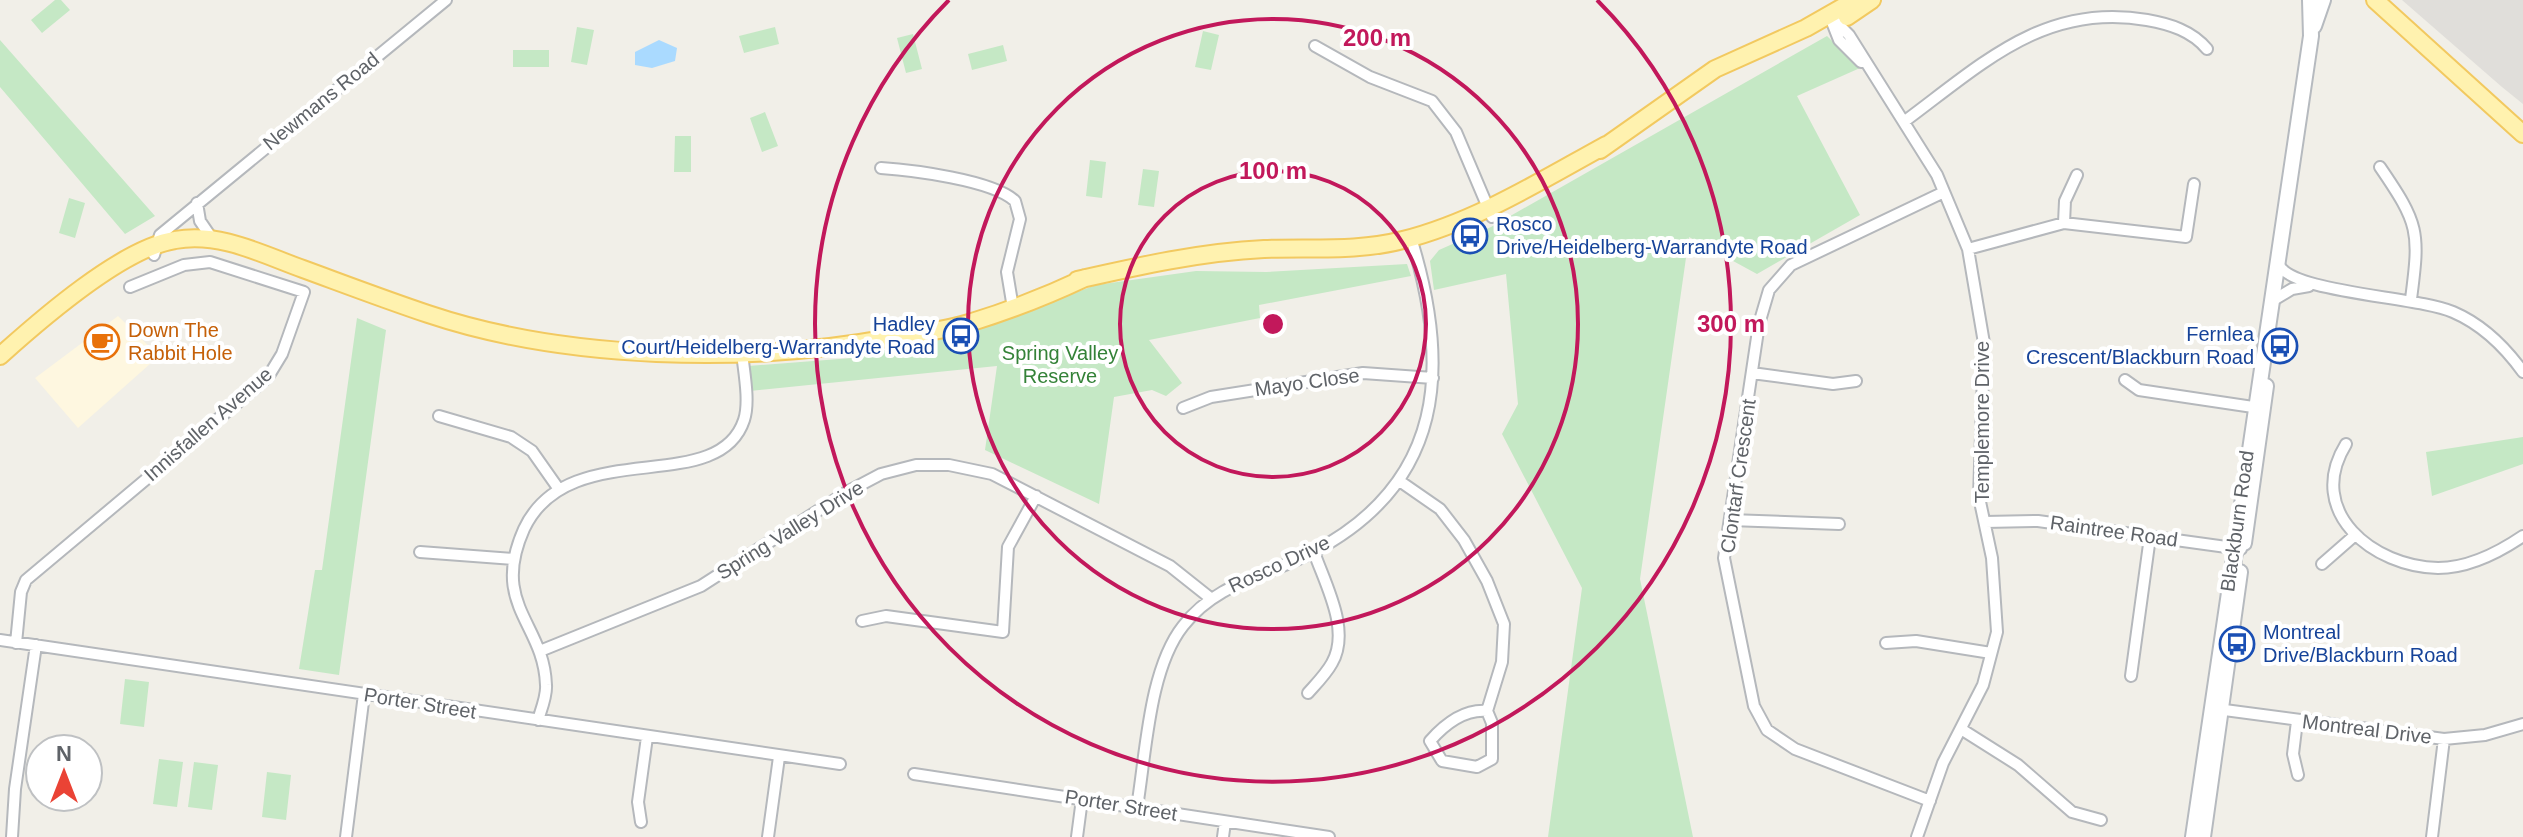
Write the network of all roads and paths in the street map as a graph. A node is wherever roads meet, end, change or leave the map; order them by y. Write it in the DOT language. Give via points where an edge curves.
graph roads {
  1 [pos="446,0"];
  2 [pos="1855,0"];
  3 [pos="1872,0"];
  4 [pos="2310,0"];
  5 [pos="2338,0"];
  6 [pos="2374,1"];
  7 [pos="2321,7"];
  8 [pos="1833,22"];
  9 [pos="2311,36"];
  10 [pos="1315,46"];
  11 [pos="2207,49"];
  12 [pos="1905,121"];
  13 [pos="2523,134"];
  14 [pos="2380,167"];
  15 [pos="881,168"];
  16 [pos="2077,175"];
  17 [pos="2194,184"];
  18 [pos="1944,192"];
  19 [pos="197,203"];
  20 [pos="1490,213"];
  21 [pos="2064,223"];
  22 [pos="213,240"];
  23 [pos="1412,243"];
  24 [pos="155,249"];
  25 [pos="1968,249"];
  26 [pos="2278,263"];
  27 [pos="291,265"];
  28 [pos="2311,286"];
  29 [pos="130,287"];
  30 [pos="2411,299"];
  31 [pos="2272,301"];
  32 [pos="1012,304"];
  33 [pos="742,353"];
  34 [pos="0,356"];
  35 [pos="0,369"];
  36 [pos="2523,372"];
  37 [pos="1752,373"];
  38 [pos="1433,378"];
  39 [pos="2125,380"];
  40 [pos="1856,381"];
  41 [pos="2253,407"];
  42 [pos="1183,408"];
  43 [pos="439,416"];
  44 [pos="2346,444"];
  45 [pos="1401,482"];
  46 [pos="558,488"];
  47 [pos="1036,496"];
  48 [pos="1730,520"];
  49 [pos="1985,522"];
  50 [pos="1839,524"];
  51 [pos="2354,536"];
  52 [pos="2523,536"];
  53 [pos="2150,537"];
  54 [pos="2238,549"];
  55 [pos="420,552"];
  56 [pos="1314,552"];
  57 [pos="514,559"];
  58 [pos="2322,564"];
  59 [pos="1209,597"];
  60 [pos="862,621"];
  61 [pos="0,640"];
  62 [pos="16,643"];
  63 [pos="1886,643"];
  64 [pos="36,645"];
  65 [pos="540,651"];
  66 [pos="1991,653"];
  67 [pos="2131,676"];
  68 [pos="1308,693"];
  69 [pos="368,694"];
  70 [pos="2216,709"];
  71 [pos="1487,711"];
  72 [pos="538,720"];
  73 [pos="2297,721"];
  74 [pos="2523,724"];
  75 [pos="1961,729"];
  76 [pos="647,737"];
  77 [pos="2444,739"];
  78 [pos="779,757"];
  79 [pos="840,764"];
  80 [pos="914,774"];
  81 [pos="2298,775"];
  82 [pos="1082,799"];
  83 [pos="1930,801"];
  84 [pos="1137,807"];
  85 [pos="2101,820"];
  86 [pos="641,822"];
  87 [pos="1225,822"];
  88 [pos="12,837"];
  89 [pos="346,837"];
  90 [pos="768,837"];
  91 [pos="1077,837"];
  92 [pos="1223,837"];
  93 [pos="1329,837"];
  94 [pos="1917,837"];
  95 [pos="2193,837"];
  96 [pos="2203,837"];
  97 [pos="2432,837"];
  1 -- 19 [label="street, Newmans Road"];
  2 -- 8 [label="main road"];
  3 -- 8 [label="main road"];
  4 -- 9 [label="main road, Blackburn Road"];
  5 -- 7 [label="main road"];
  6 -- 13 [label="main road"];
  7 -- 9 [label="main road, Blackburn Road"];
  8 -- 12 [label="street, Templemore Drive"];
  8 -- 20 [label="main road" via="1666,104 1573,171"];
  9 -- 26 [label="main road, Blackburn Road"];
  10 -- 20 [label="street" via="1370,77 1432,101 1456,132"];
  11 -- 12 [label="street" via="2190,34 2154,21 2114,16 2068,20 2010,44"];
  12 -- 18 [label="street, Templemore Drive"];
  14 -- 30 [label="street" via="2415,226 2418,246"];
  15 -- 32 [label="street" via="934,174 998,191 1015,201 1020,219 1007,264"];
  16 -- 21 [label="street" via="2065,201"];
  17 -- 21 [label="street" via="2186,237"];
  18 -- 25 [label="street, Templemore Drive"];
  18 -- 37 [label="street, Clontarf Crescent" via="1780,275 1763,305"];
  19 -- 22 [label="street" via="200,221"];
  19 -- 24 [label="street, Newmans Road" via="160,235"];
  20 -- 23 [label="main road"];
  21 -- 25 [label="street"];
  22 -- 24 [label="main road" via="186,238"];
  22 -- 27 [label="main road"];
  23 -- 32 [label="main road" via="1348,258 1197,257 1085,278"];
  23 -- 38 [label="street, Rosco Drive" via="1431,315"];
  24 -- 27 [label="main road" via="214,249"];
  24 -- 34 [label="main road, Newmans Road" via="123,260"];
  24 -- 35 [label="main road, Newmans Road"];
  25 -- 49 [label="street, Templemore Drive" via="1984,343 1979,497"];
  26 -- 28 [label="street" via="2285,275"];
  26 -- 31 [label="main road, Blackburn Road"];
  27 -- 33 [label="main road" via="499,334 607,347"];
  28 -- 30 [label="street"];
  28 -- 31 [label="street" via="2292,289"];
  29 -- 62 [label="street, Innisfallen Avenue" via="184,265 210,262 304,292 268,377 26,580"];
  30 -- 36 [label="street" via="2473,323"];
  31 -- 41 [label="main road, Blackburn Road"];
  31 -- 54 [label="main road, Blackburn Road" via="2265,397"];
  32 -- 33 [label="main road" via="971,323 890,338 832,348"];
  33 -- 46 [label="street" via="745,418 733,442 700,459 601,472"];
  37 -- 40 [label="street" via="1833,384"];
  37 -- 48 [label="street, Clontarf Crescent"];
  38 -- 42 [label="street, Mayo Close" via="1363,373 1211,397"];
  38 -- 45 [label="street, Rosco Drive" via="1419,443"];
  39 -- 41 [label="street" via="2139,390"];
  41 -- 54 [label="main road, Blackburn Road"];
  43 -- 46 [label="street" via="511,437 532,451"];
  44 -- 51 [label="street" via="2338,457 2335,484 2337,502"];
  45 -- 56 [label="street, Rosco Drive" via="1380,505"];
  45 -- 71 [label="street" via="1440,509 1464,540 1504,624 1502,662"];
  46 -- 57 [label="street" via="525,528"];
  47 -- 59 [label="street, Spring Valley Drive" via="1170,566"];
  47 -- 60 [label="street" via="1008,547 1003,632 886,616"];
  47 -- 65 [label="street, Spring Valley Drive" via="992,474 949,465 916,465 881,474 701,586"];
  48 -- 50 [label="street"];
  48 -- 83 [label="street, Clontarf Crescent" via="1724,558 1732,607 1754,706 1767,730 1795,749"];
  49 -- 53 [label="street, Raintree Road" via="2038,521"];
  49 -- 66 [label="street, Templemore Drive" via="1997,632"];
  51 -- 52 [label="street" via="2408,565 2440,568 2481,559"];
  51 -- 58 [label="street"];
  53 -- 54 [label="street, Raintree Road"];
  53 -- 67 [label="street"];
  54 -- 70 [label="main road, Blackburn Road"];
  55 -- 57 [label="street"];
  56 -- 59 [label="street, Rosco Drive"];
  56 -- 68 [label="street" via="1339,636 1334,661"];
  57 -- 65 [label="street" via="513,591"];
  59 -- 84 [label="street, Rosco Drive" via="1181,628 1164,661"];
  61 -- 62 [label="street, Porter Street"];
  62 -- 64 [label="street, Porter Street"];
  63 -- 66 [label="street" via="1916,641"];
  64 -- 69 [label="street, Porter Street"];
  64 -- 88 [label="street"];
  65 -- 72 [label="street" via="547,688"];
  66 -- 75 [label="street, Templemore Drive" via="1983,685"];
  69 -- 72 [label="street, Porter Street"];
  69 -- 89 [label="street"];
  70 -- 73 [label="street, Montreal Drive"];
  70 -- 95 [label="main road, Blackburn Road"];
  70 -- 96 [label="main road, Blackburn Road"];
  71 -- 71 [label="street" via="1492,759 1477,767 1442,761 1430,741 1472,709"];
  72 -- 76 [label="street, Porter Street"];
  73 -- 77 [label="street, Montreal Drive"];
  73 -- 81 [label="street" via="2293,763"];
  74 -- 77 [label="street, Montreal Drive"];
  75 -- 83 [label="street, Templemore Drive"];
  75 -- 85 [label="street" via="2018,765 2072,812"];
  76 -- 78 [label="street, Porter Street"];
  76 -- 86 [label="street" via="638,802"];
  77 -- 97 [label="street"];
  78 -- 79 [label="street, Porter Street"];
  78 -- 90 [label="street"];
  80 -- 82 [label="street, Porter Street"];
  82 -- 84 [label="street, Porter Street"];
  82 -- 91 [label="street"];
  83 -- 94 [label="street, Templemore Drive"];
  84 -- 87 [label="street, Porter Street"];
  87 -- 92 [label="street"];
  87 -- 93 [label="street, Porter Street"];
}
